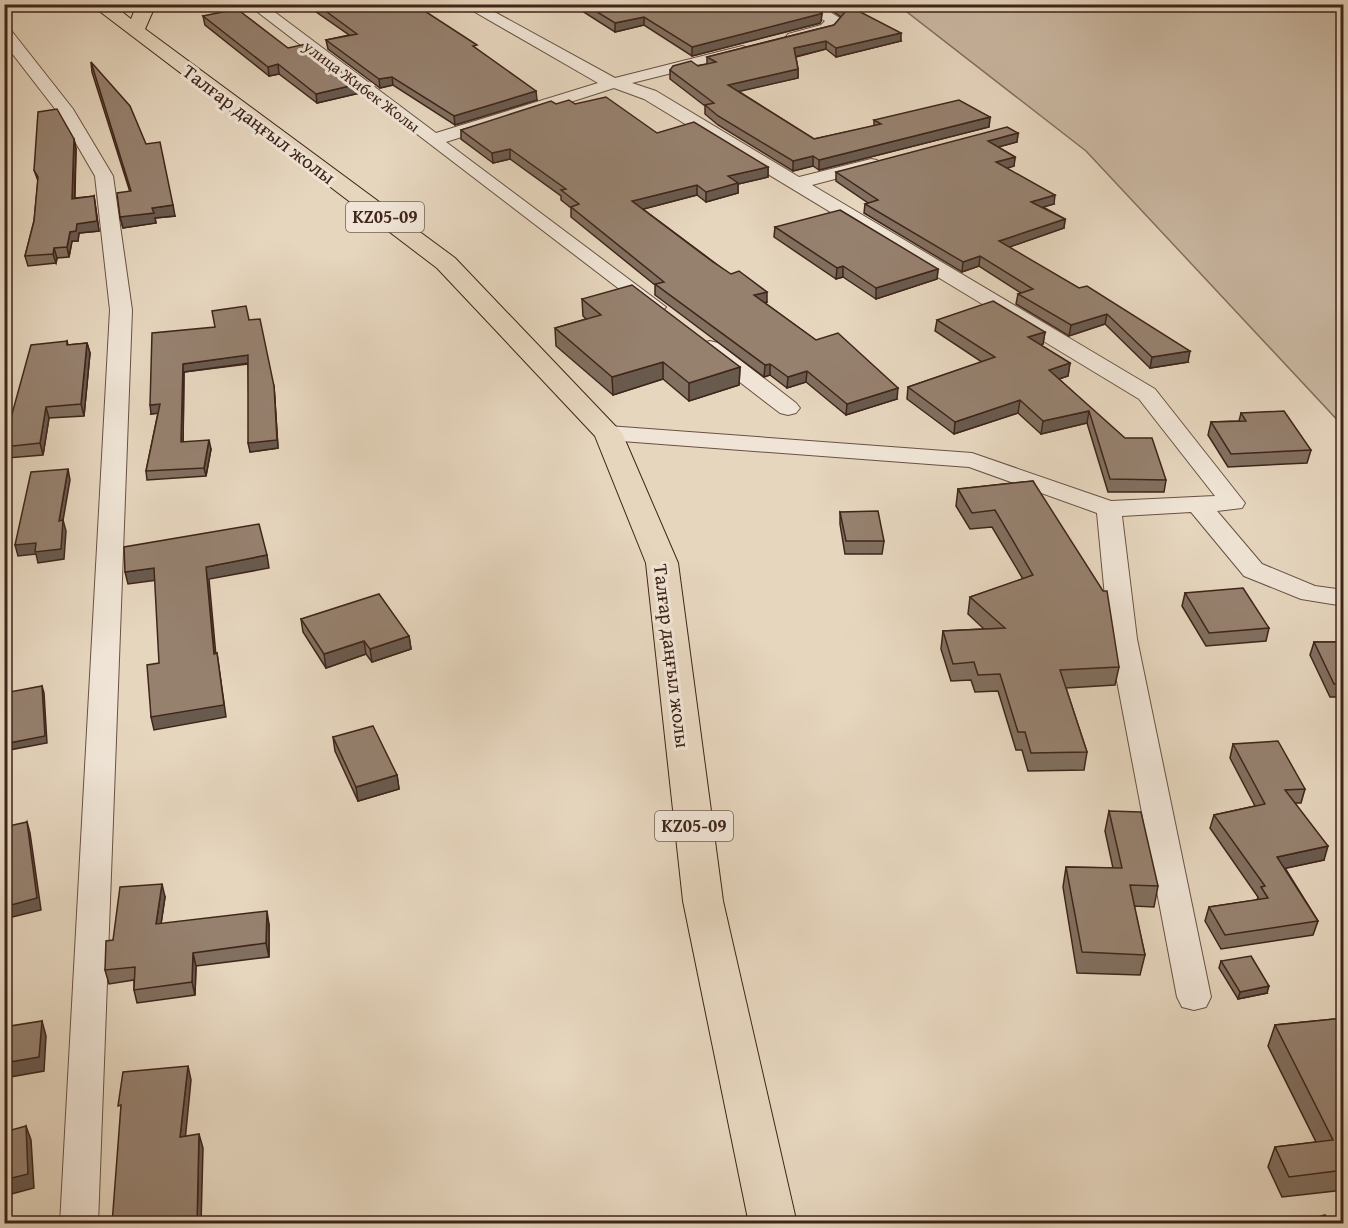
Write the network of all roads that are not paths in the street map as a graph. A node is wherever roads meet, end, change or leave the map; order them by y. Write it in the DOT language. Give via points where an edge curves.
graph roads {
  1 [pos="99,4"];
  2 [pos="147,4"];
  3 [pos="254,4"];
  4 [pos="468,4"];
  5 [pos="804,4"];
  6 [pos="135,31"];
  7 [pos="4,32"];
  8 [pos="777,42"];
  9 [pos="754,48"];
  10 [pos="614,83"];
  11 [pos="433,140"];
  12 [pos="886,160"];
  13 [pos="797,183"];
  14 [pos="667,316"];
  15 [pos="695,337"];
  16 [pos="788,408"];
  17 [pos="608,432"];
  18 [pos="1198,505"];
  19 [pos="1109,509"];
  20 [pos="1344,598"];
  21 [pos="1194,997"];
  22 [pos="79,1224"];
  23 [pos="773,1224"];
  1 -- 6 [label="main road, Талғар даңғыл жолы"];
  2 -- 6 [label="main road"];
  3 -- 11 [label="street, улица Жибек Жолы"];
  4 -- 10 [label="street"];
  5 -- 8 [label="street" via="835,20 827,28"];
  6 -- 17 [label="main road, Талғар даңғыл жолы / KZ05-09" via="446,263"];
  7 -- 22 [label="street" via="67,113 104,176 121,310"];
  9 -- 10 [label="street, улица Жибек Жолы"];
  10 -- 11 [label="street, улица Жибек Жолы"];
  10 -- 13 [label="street" via="650,95"];
  11 -- 14 [label="street"];
  12 -- 13 [label="street"];
  13 -- 18 [label="street" via="1147,394 1233,503"];
  15 -- 16 [label="street"];
  17 -- 19 [label="street" via="972,460"];
  17 -- 23 [label="main road, Талғар даңғыл жолы / KZ05-09" via="662,563 703,901"];
  18 -- 19 [label="street"];
  18 -- 20 [label="street" via="1252,570 1311,593"];
  19 -- 21 [label="street" via="1123,639"];
}
